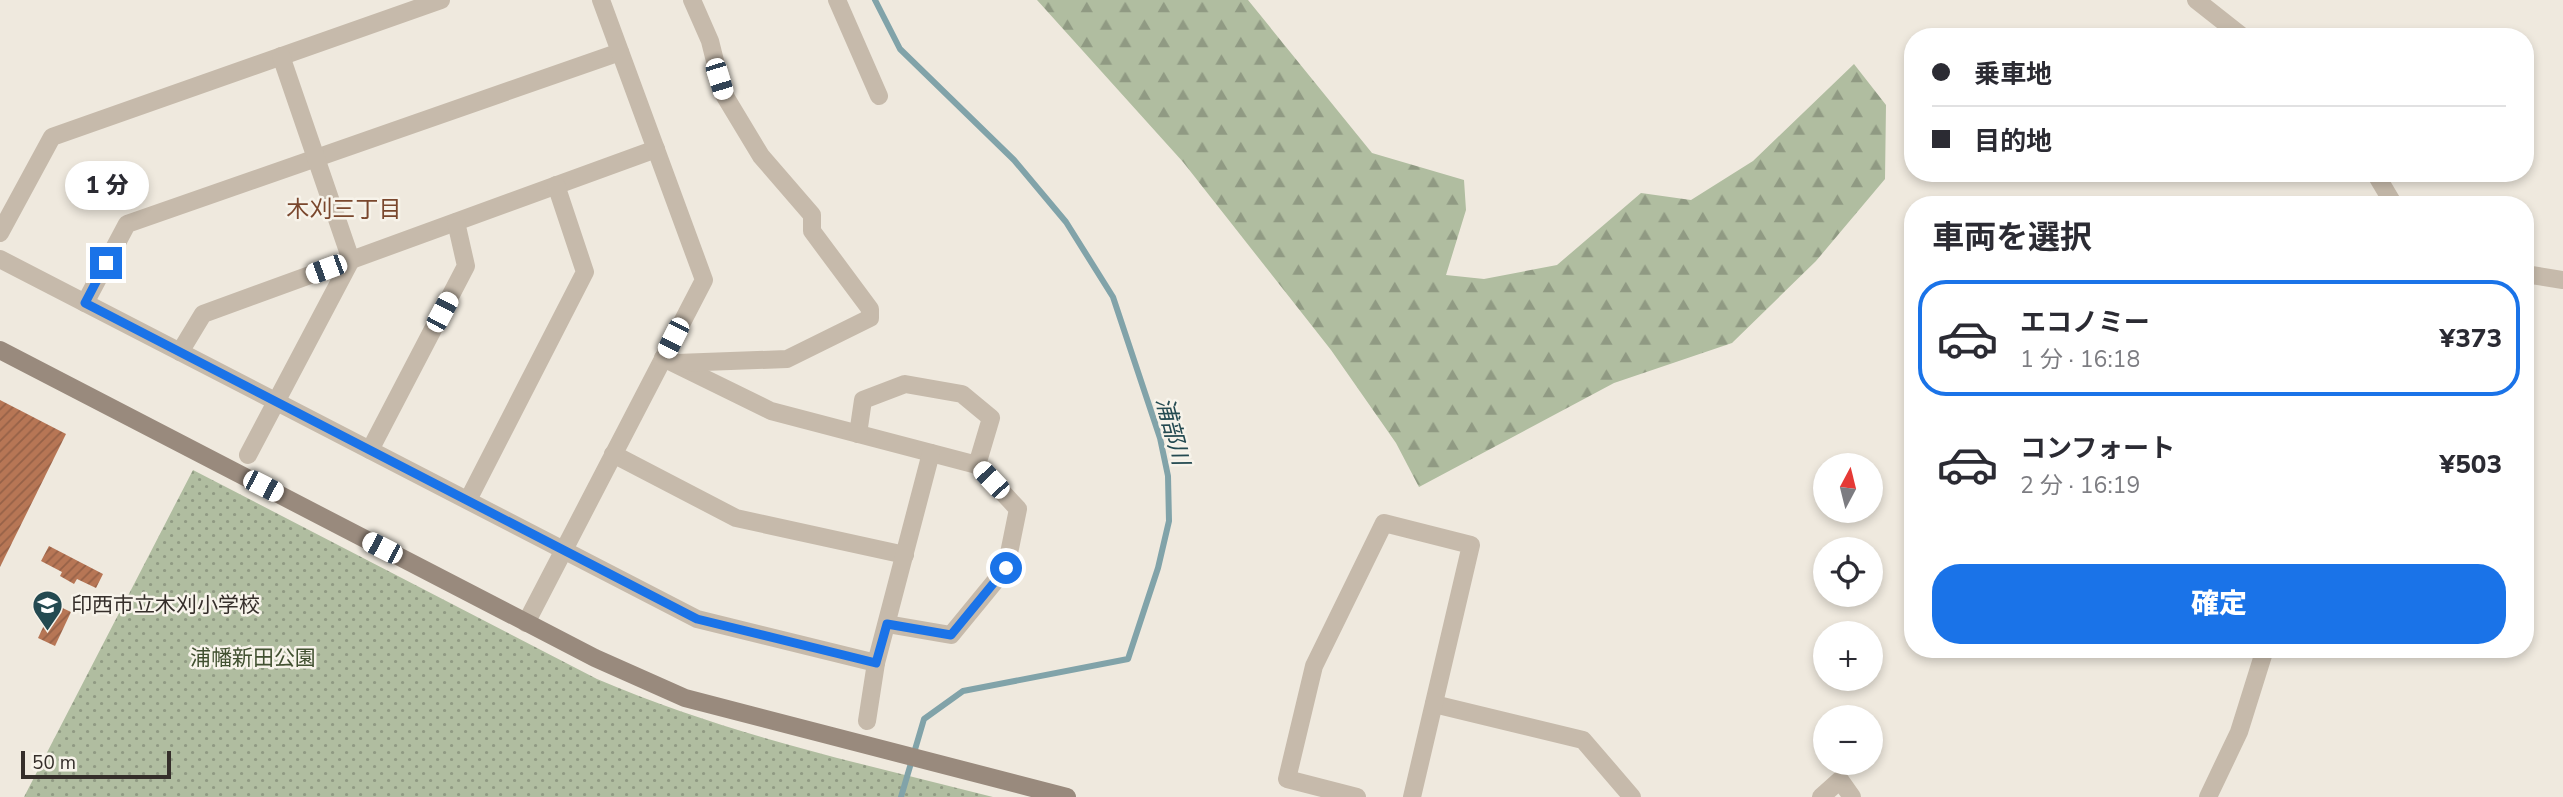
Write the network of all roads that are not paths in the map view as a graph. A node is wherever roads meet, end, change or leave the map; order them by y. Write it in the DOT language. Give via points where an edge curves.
graph roads {
  1 [pos="441,0"];
  2 [pos="601,0"];
  3 [pos="692,0"];
  4 [pos="836,0"];
  5 [pos="2196,0"];
  6 [pos="2232,28"];
  7 [pos="620,52"];
  8 [pos="281,56"];
  9 [pos="879,96"];
  10 [pos="656,149"];
  11 [pos="316,158"];
  12 [pos="556,185"];
  13 [pos="456,222"];
  14 [pos="0,233"];
  15 [pos="0,259"];
  16 [pos="351,260"];
  17 [pos="2534,275"];
  18 [pos="2563,280"];
  19 [pos="85,303"];
  20 [pos="0,350"];
  21 [pos="180,352"];
  22 [pos="668,360"];
  23 [pos="278,402"];
  24 [pos="858,434"];
  25 [pos="370,450"];
  26 [pos="931,453"];
  27 [pos="613,454"];
  28 [pos="248,455"];
  29 [pos="977,465"];
  30 [pos="468,500"];
  31 [pos="564,550"];
  32 [pos="905,555"];
  33 [pos="526,623"];
  34 [pos="887,624"];
  35 [pos="2262,658"];
  36 [pos="876,663"];
  37 [pos="1434,705"];
  38 [pos="867,721"];
  39 [pos="1067,797"];
  40 [pos="1357,797"];
  41 [pos="1412,797"];
  42 [pos="1632,797"];
  43 [pos="1821,797"];
  44 [pos="1852,797"];
  45 [pos="2208,797"];
  1 -- 8 [label="street"];
  2 -- 7 [label="street"];
  3 -- 22 [label="street" via="710,41 723,93 761,156 812,215 812,231 870,309 870,318 787,359"];
  4 -- 9 [label="street"];
  5 -- 6 [label="street"];
  7 -- 10 [label="street"];
  7 -- 11 [label="street"];
  8 -- 11 [label="street"];
  8 -- 14 [label="street" via="52,137"];
  10 -- 12 [label="street"];
  10 -- 22 [label="street" via="704,280"];
  11 -- 16 [label="street"];
  11 -- 19 [label="street" via="127,224"];
  12 -- 13 [label="street"];
  12 -- 30 [label="street" via="585,272"];
  13 -- 16 [label="street"];
  13 -- 25 [label="street" via="466,266"];
  15 -- 19 [label="street"];
  16 -- 21 [label="street" via="203,314"];
  16 -- 23 [label="street"];
  17 -- 18 [label="street"];
  19 -- 21 [label="street"];
  20 -- 33 [label="street"];
  21 -- 23 [label="street"];
  22 -- 24 [label="street" via="771,411"];
  22 -- 27 [label="street"];
  23 -- 25 [label="street"];
  23 -- 28 [label="street"];
  24 -- 26 [label="street"];
  24 -- 29 [label="street" via="863,400 905,384 962,394 991,418"];
  25 -- 30 [label="street"];
  26 -- 29 [label="street"];
  26 -- 32 [label="street"];
  27 -- 31 [label="street"];
  27 -- 32 [label="street" via="736,518"];
  29 -- 34 [label="street" via="1018,509 1006,568 951,635"];
  30 -- 31 [label="street"];
  31 -- 33 [label="street"];
  31 -- 36 [label="street" via="697,619"];
  32 -- 34 [label="street"];
  33 -- 39 [label="street" via="685,698"];
  34 -- 36 [label="street"];
  35 -- 45 [label="street" via="2239,732"];
  36 -- 38 [label="street"];
  37 -- 40 [label="street" via="1472,545 1384,523 1314,666 1287,779"];
  37 -- 41 [label="street"];
  37 -- 42 [label="street" via="1583,740"];
  43 -- 44 [label="street" via="1840,780"];
}
